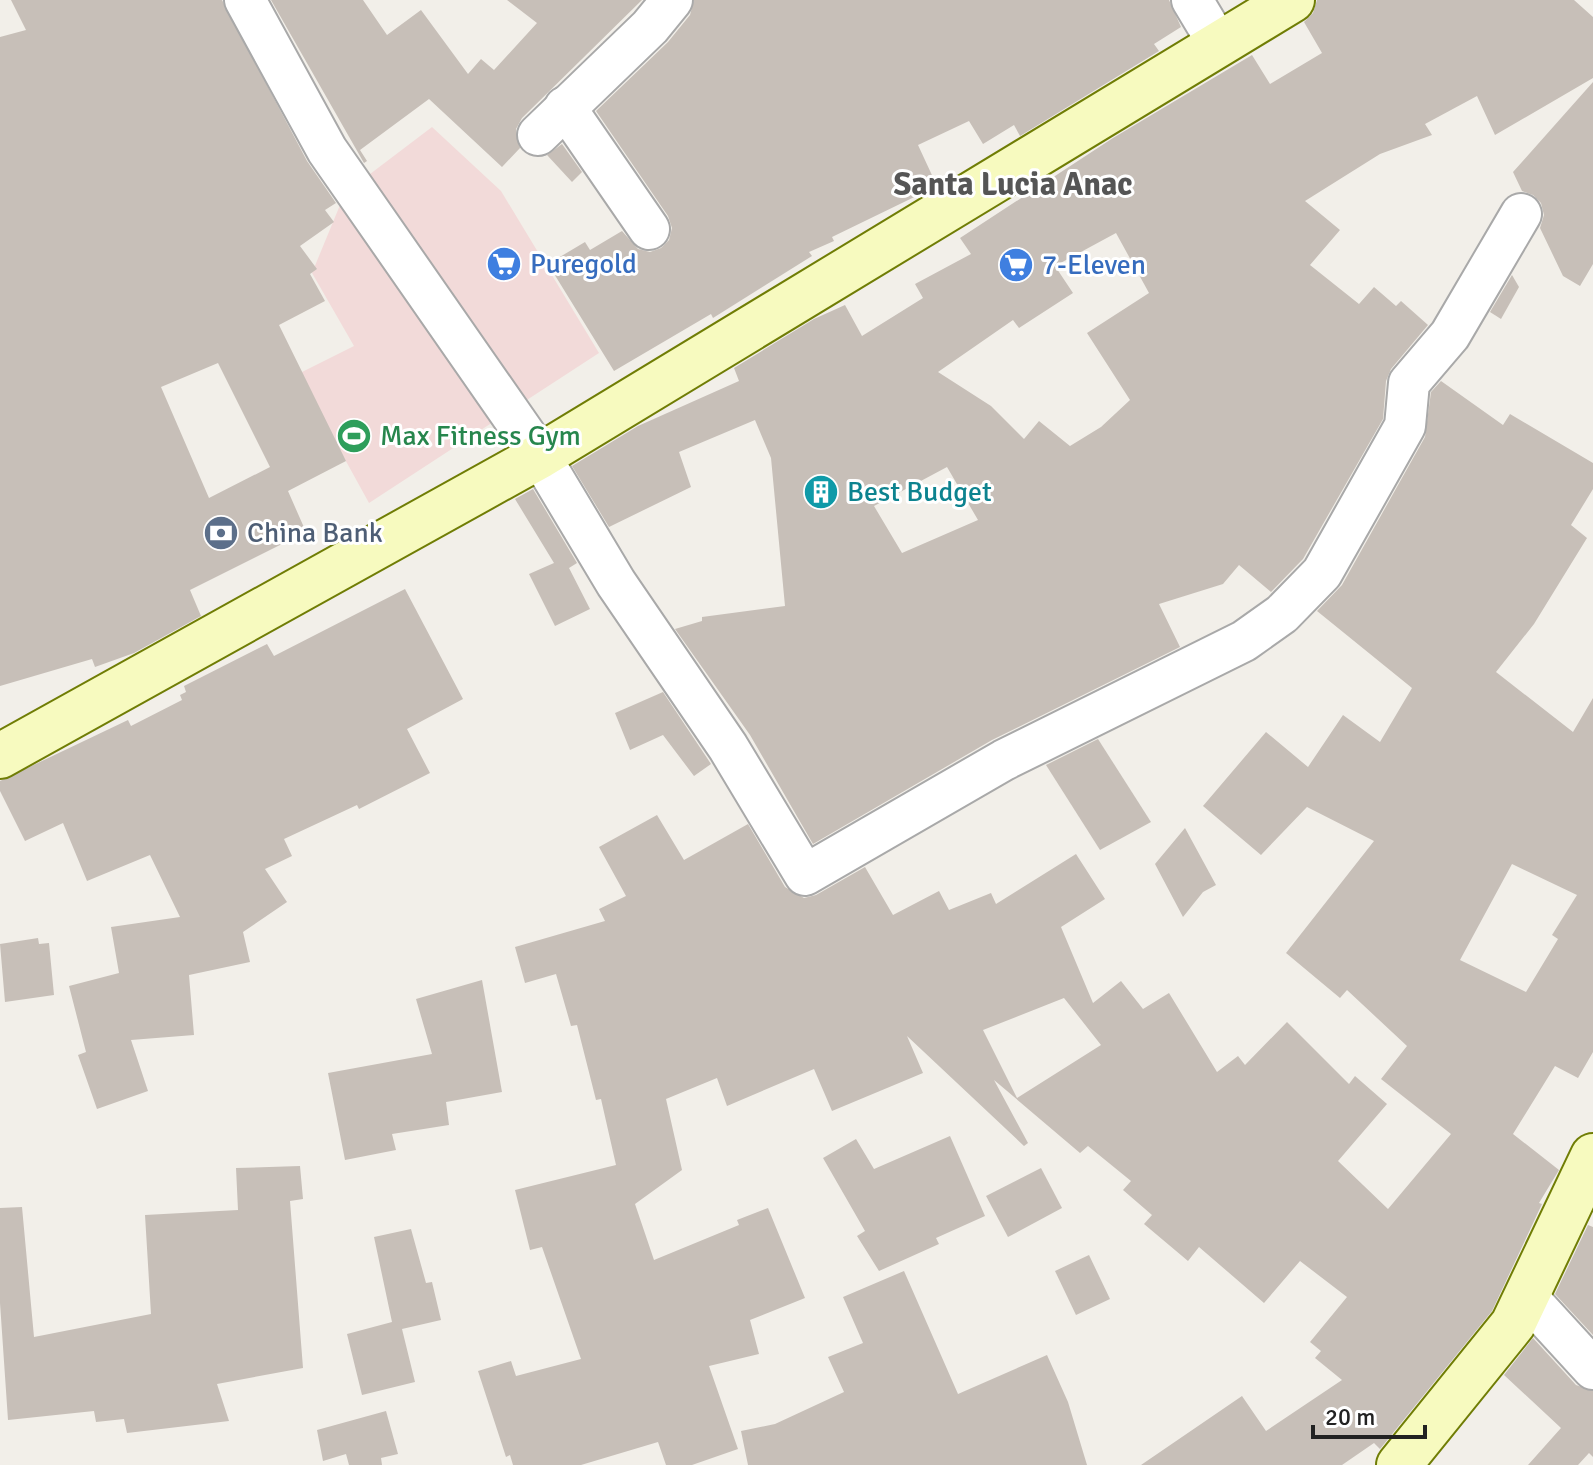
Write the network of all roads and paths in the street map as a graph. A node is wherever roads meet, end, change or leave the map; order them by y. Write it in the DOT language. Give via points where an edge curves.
graph roads {
  1 [pos="245,0"];
  2 [pos="672,0"];
  3 [pos="1192,0"];
  4 [pos="1292,0"];
  5 [pos="1219,45"];
  6 [pos="565,107"];
  7 [pos="538,135"];
  8 [pos="1521,214"];
  9 [pos="649,229"];
  10 [pos="540,456"];
  11 [pos="0,756"];
  12 [pos="1593,1156"];
  13 [pos="1527,1297"];
  14 [pos="1593,1369"];
  15 [pos="1399,1465"];
  1 -- 10 [label="street" via="327,150"];
  2 -- 6 [label="street"];
  3 -- 5 [label="street"];
  4 -- 5 [label="street"];
  5 -- 10 [label="street"];
  6 -- 7 [label="street"];
  6 -- 9 [label="street"];
  8 -- 10 [label="street" via="1450,335 1409,383 1405,426 1322,573 1282,614 1244,641 1004,760 805,875"];
  10 -- 11 [label="street"];
  12 -- 13 [label="street"];
  13 -- 14 [label="street"];
  13 -- 15 [label="street" via="1504,1335"];
}
